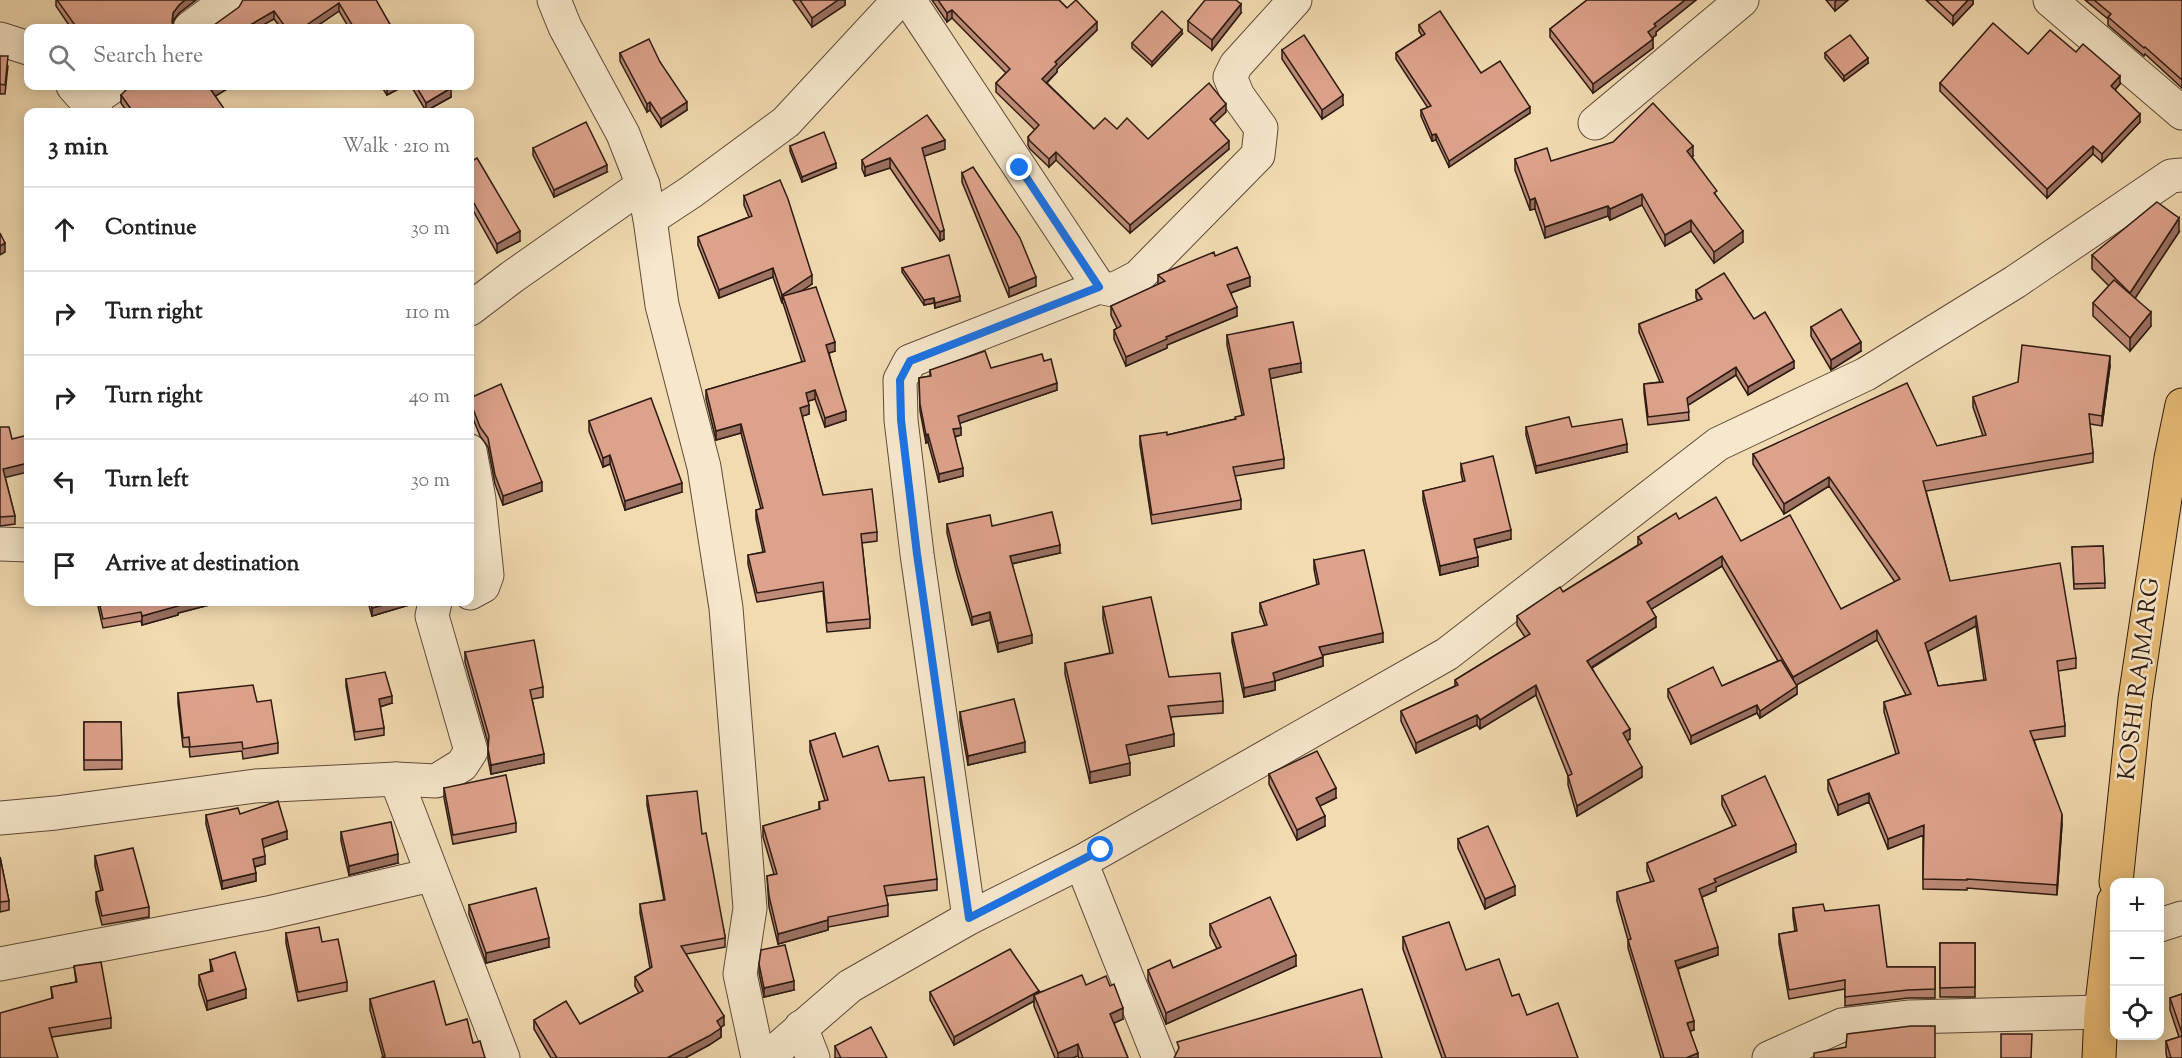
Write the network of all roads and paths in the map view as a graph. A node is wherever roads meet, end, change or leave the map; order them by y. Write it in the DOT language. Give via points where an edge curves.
graph roads {
  1 [pos="228,0"];
  2 [pos="554,0"];
  3 [pos="899,0"];
  4 [pos="909,0"];
  5 [pos="1295,0"];
  6 [pos="1742,0"];
  7 [pos="2050,0"];
  8 [pos="195,24"];
  9 [pos="0,39"];
  10 [pos="24,47"];
  11 [pos="2182,113"];
  12 [pos="1595,123"];
  13 [pos="2182,175"];
  14 [pos="643,185"];
  15 [pos="650,219"];
  16 [pos="1099,287"];
  17 [pos="474,306"];
  18 [pos="2182,405"];
  19 [pos="474,472"];
  20 [pos="0,543"];
  21 [pos="24,545"];
  22 [pos="474,591"];
  23 [pos="434,606"];
  24 [pos="396,779"];
  25 [pos="0,818"];
  26 [pos="1081,862"];
  27 [pos="431,875"];
  28 [pos="2116,878"];
  29 [pos="969,918"];
  30 [pos="2182,918"];
  31 [pos="2164,924"];
  32 [pos="2110,953"];
  33 [pos="0,964"];
  34 [pos="2101,1012"];
  35 [pos="801,1027"];
  36 [pos="503,1058"];
  37 [pos="758,1058"];
  38 [pos="766,1058"];
  39 [pos="813,1058"];
  40 [pos="1159,1058"];
  41 [pos="1769,1058"];
  42 [pos="2099,1058"];
  1 -- 8 [label="street"];
  2 -- 14 [label="street" via="623,134"];
  3 -- 15 [label="street" via="786,122"];
  4 -- 16 [label="street"];
  5 -- 16 [label="street" via="1236,65 1230,77 1261,128 1257,155 1138,277 1113,290"];
  6 -- 12 [label="street"];
  7 -- 11 [label="street"];
  9 -- 10 [label="street"];
  13 -- 26 [label="street" via="2171,176 2016,282 1866,374 1718,444 1447,654"];
  14 -- 15 [label="street"];
  14 -- 17 [label="street"];
  15 -- 37 [label="street" via="662,305 704,467 726,608 750,908 740,974"];
  16 -- 29 [label="street" via="910,361 900,380 917,554"];
  18 -- 28 [label="main road, KOSHI RAJMARG" via="2135,699"];
  19 -- 22 [label="street" via="487,575 483,586"];
  20 -- 21 [label="street"];
  23 -- 24 [label="street" via="432,616 471,752 462,765 436,781"];
  24 -- 25 [label="street" via="255,786"];
  24 -- 27 [label="street"];
  26 -- 29 [label="street"];
  26 -- 40 [label="street"];
  27 -- 33 [label="street" via="268,913"];
  27 -- 36 [label="street"];
  29 -- 35 [label="street" via="850,986"];
  30 -- 31 [label="street"];
  32 -- 34 [label="main road"];
  34 -- 41 [label="street" via="1910,1017 1842,1025"];
  34 -- 42 [label="main road"];
  35 -- 38 [label="street"];
  35 -- 39 [label="street"];
}
